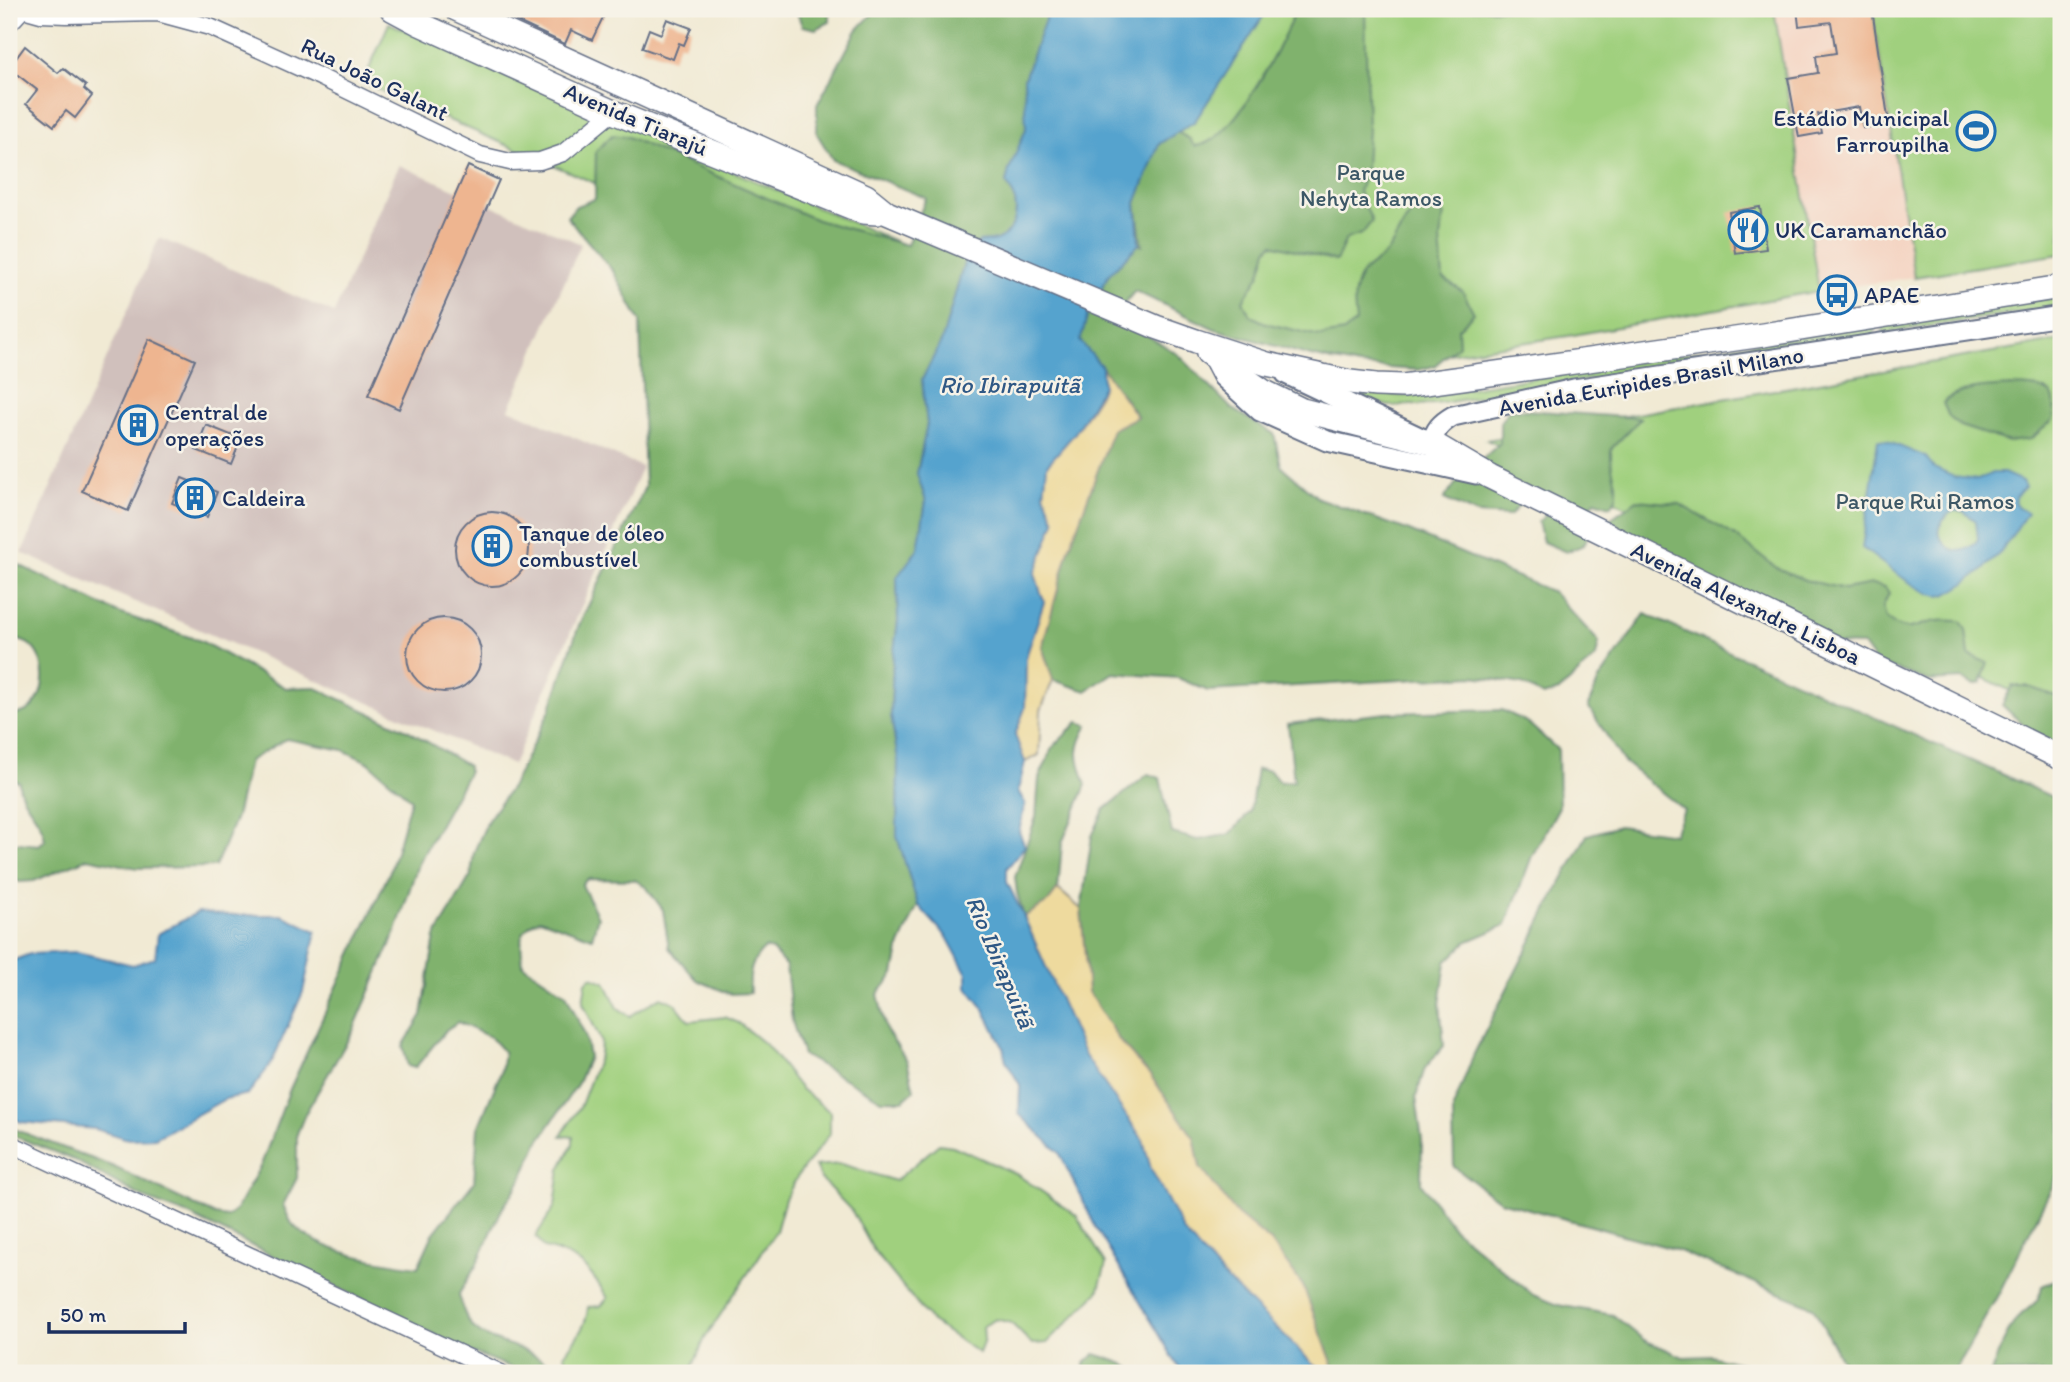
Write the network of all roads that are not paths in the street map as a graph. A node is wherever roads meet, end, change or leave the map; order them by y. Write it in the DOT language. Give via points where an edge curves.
graph roads {
  1 [pos="23,9"];
  2 [pos="456,9"];
  3 [pos="395,10"];
  4 [pos="423,16"];
  5 [pos="9,24"];
  6 [pos="613,112"];
  7 [pos="896,217"];
  8 [pos="2061,287"];
  9 [pos="2061,316"];
  10 [pos="1204,349"];
  11 [pos="1267,364"];
  12 [pos="1432,443"];
  13 [pos="1490,477"];
  14 [pos="2061,758"];
  15 [pos="9,1143"];
  16 [pos="501,1373"];
  1 -- 5 [label="street"];
  1 -- 6 [label="street, Rua João Galant" via="65,15 158,13 210,27 480,155 510,162 563,153"];
  2 -- 7 [label="main road, Avenida Tiarajú" via="866,197"];
  3 -- 4 [label="main road, Avenida Tiarajú"];
  4 -- 6 [label="main road, Avenida Tiarajú"];
  6 -- 7 [label="main road, Avenida Tiarajú" via="863,212"];
  7 -- 10 [label="main road, Avenida Euripides Brasil Milano"];
  8 -- 11 [label="main road, Avenida Euripides Brasil Milano" via="1404,386 1350,382"];
  9 -- 12 [label="street, Avenida Euripides Brasil Milano" via="1574,389 1453,416 1435,432"];
  10 -- 11 [label="main road, Avenida Euripides Brasil Milano"];
  10 -- 12 [label="main road, Avenida Euripides Brasil Milano" via="1263,391 1302,410"];
  10 -- 13 [label="street" via="1223,377 1260,411 1327,441"];
  11 -- 12 [label="street"];
  12 -- 13 [label="main road, Avenida Alexandre Lisboa"];
  13 -- 14 [label="main road, Avenida Alexandre Lisboa"];
  15 -- 16 [label="street"];
}
